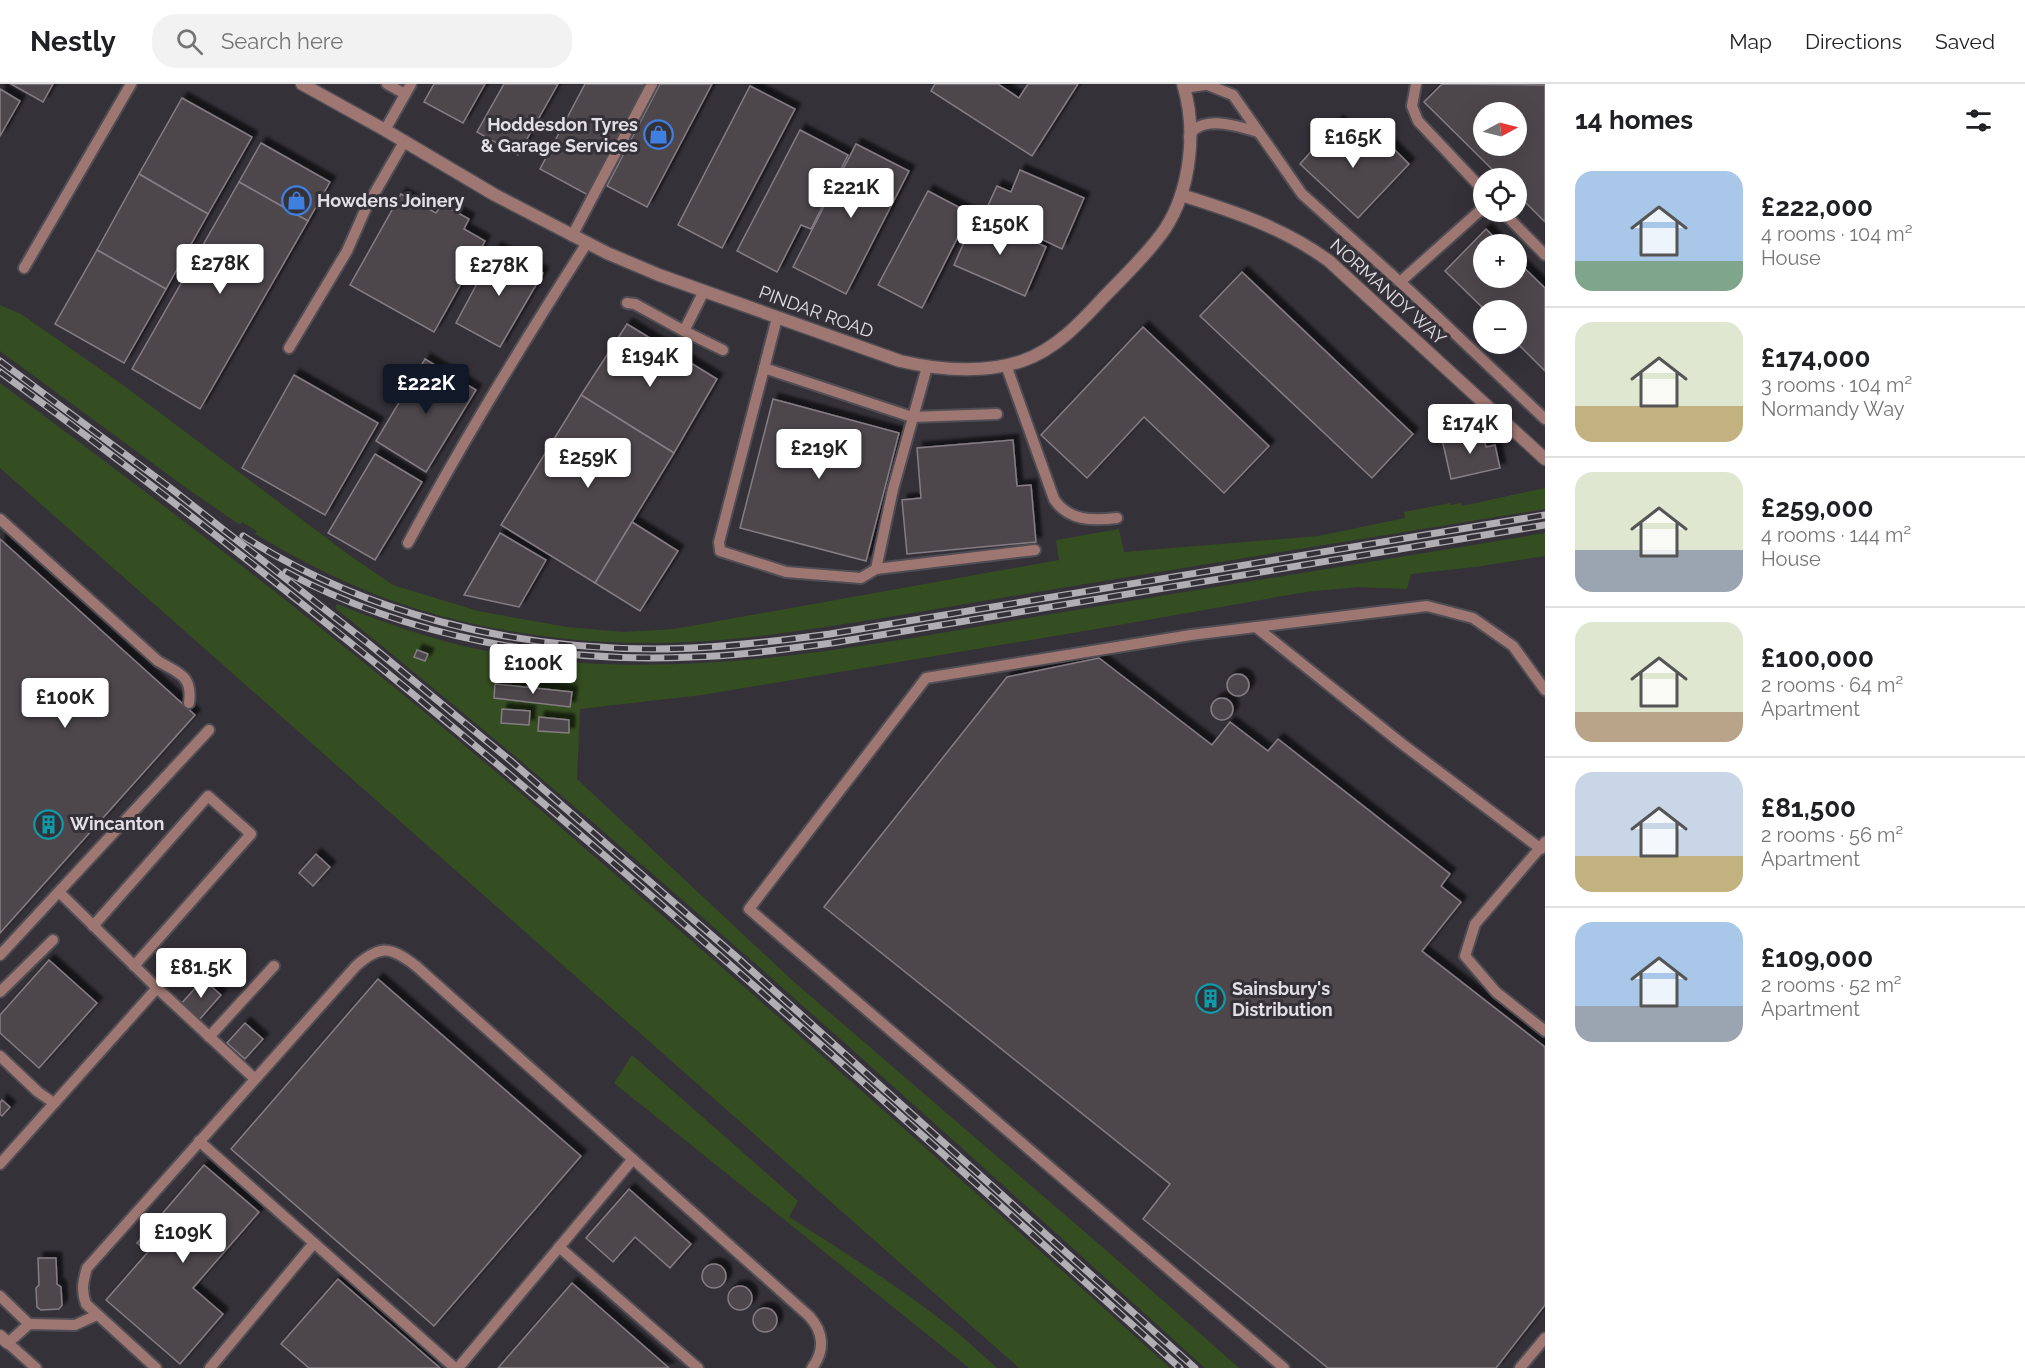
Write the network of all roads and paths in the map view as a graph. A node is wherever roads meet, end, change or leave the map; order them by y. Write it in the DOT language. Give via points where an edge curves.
graph roads {
  1 [pos="131,84"];
  2 [pos="302,84"];
  3 [pos="387,84"];
  4 [pos="411,84"];
  5 [pos="652,84"];
  6 [pos="1209,84"];
  7 [pos="1416,84"];
  8 [pos="1184,86"];
  9 [pos="405,94"];
  10 [pos="386,130"];
  11 [pos="1258,132"];
  12 [pos="1189,137"];
  13 [pos="404,142"];
  14 [pos="1473,180"];
  15 [pos="1180,195"];
  16 [pos="1473,217"];
  17 [pos="1513,222"];
  18 [pos="572,236"];
  19 [pos="587,243"];
  20 [pos="1545,255"];
  21 [pos="24,268"];
  22 [pos="1400,282"];
  23 [pos="704,291"];
  24 [pos="627,303"];
  25 [pos="777,318"];
  26 [pos="684,331"];
  27 [pos="289,348"];
  28 [pos="723,350"];
  29 [pos="1006,365"];
  30 [pos="927,367"];
  31 [pos="764,368"];
  32 [pos="997,414"];
  33 [pos="912,417"];
  34 [pos="1545,419"];
  35 [pos="1545,459"];
  36 [pos="1117,518"];
  37 [pos="0,519"];
  38 [pos="408,543"];
  39 [pos="1035,550"];
  40 [pos="876,569"];
  41 [pos="1257,627"];
  42 [pos="1545,690"];
  43 [pos="189,703"];
  44 [pos="209,730"];
  45 [pos="1543,846"];
  46 [pos="59,892"];
  47 [pos="93,926"];
  48 [pos="52,940"];
  49 [pos="0,955"];
  50 [pos="134,966"];
  51 [pos="274,966"];
  52 [pos="157,988"];
  53 [pos="0,992"];
  54 [pos="1545,1031"];
  55 [pos="209,1037"];
  56 [pos="0,1056"];
  57 [pos="255,1079"];
  58 [pos="54,1103"];
  59 [pos="199,1141"];
  60 [pos="633,1159"];
  61 [pos="0,1164"];
  62 [pos="314,1243"];
  63 [pos="559,1247"];
  64 [pos="0,1296"];
  65 [pos="97,1315"];
  66 [pos="29,1324"];
  67 [pos="1545,1338"];
  68 [pos="4,1340"];
  69 [pos="36,1368"];
  70 [pos="156,1368"];
  71 [pos="210,1368"];
  72 [pos="456,1368"];
  73 [pos="698,1368"];
  74 [pos="812,1368"];
  75 [pos="1284,1368"];
  76 [pos="1520,1368"];
  1 -- 21 [label="lane"];
  2 -- 10 [label="street, PINDAR ROAD"];
  3 -- 9 [label="lane"];
  4 -- 9 [label="lane"];
  5 -- 18 [label="lane"];
  6 -- 8 [label="lane"];
  6 -- 11 [label="lane" via="1233,95"];
  7 -- 14 [label="lane" via="1412,106 1418,122"];
  8 -- 12 [label="street, PINDAR ROAD" via="1189,105"];
  9 -- 10 [label="lane"];
  10 -- 13 [label="street, PINDAR ROAD"];
  11 -- 12 [label="lane" via="1232,124 1212,124 1195,129"];
  11 -- 22 [label="lane" via="1302,194"];
  12 -- 15 [label="street, PINDAR ROAD"];
  13 -- 18 [label="street, PINDAR ROAD"];
  13 -- 27 [label="lane" via="366,207 347,251"];
  15 -- 29 [label="street, PINDAR ROAD" via="1166,228 1154,244 1075,327 1048,349"];
  15 -- 35 [label="street, NORMANDY WAY" via="1263,223 1329,261"];
  16 -- 22 [label="lane"];
  17 -- 20 [label="lane"];
  18 -- 19 [label="street, PINDAR ROAD"];
  19 -- 23 [label="street, PINDAR ROAD"];
  19 -- 38 [label="lane"];
  22 -- 34 [label="lane"];
  23 -- 25 [label="street, PINDAR ROAD"];
  23 -- 26 [label="lane"];
  24 -- 26 [label="lane"];
  25 -- 30 [label="street, PINDAR ROAD"];
  25 -- 31 [label="lane"];
  26 -- 28 [label="lane"];
  29 -- 30 [label="street, PINDAR ROAD"];
  29 -- 36 [label="lane" via="1060,510 1085,519"];
  30 -- 33 [label="lane"];
  31 -- 33 [label="lane"];
  31 -- 40 [label="lane" via="719,542 720,551 786,572 861,578"];
  32 -- 33 [label="lane"];
  33 -- 40 [label="lane"];
  37 -- 43 [label="lane" via="158,661 181,673 188,680"];
  39 -- 40 [label="lane"];
  41 -- 42 [label="lane" via="1427,606 1473,618 1513,646"];
  41 -- 45 [label="lane" via="1401,743"];
  41 -- 75 [label="lane" via="926,678 749,909"];
  44 -- 46 [label="lane"];
  45 -- 54 [label="lane" via="1475,924 1465,956 1496,992"];
  46 -- 47 [label="lane"];
  46 -- 49 [label="lane"];
  47 -- 50 [label="lane"];
  47 -- 50 [label="lane" via="208,796 251,834"];
  48 -- 53 [label="lane"];
  50 -- 52 [label="lane"];
  51 -- 55 [label="lane"];
  52 -- 55 [label="lane"];
  52 -- 58 [label="lane"];
  55 -- 57 [label="lane"];
  56 -- 58 [label="lane"];
  57 -- 59 [label="lane"];
  57 -- 60 [label="lane" via="356,966 388,949 416,966"];
  58 -- 61 [label="lane"];
  59 -- 62 [label="lane"];
  59 -- 65 [label="lane" via="87,1268 82,1294"];
  60 -- 63 [label="lane"];
  60 -- 74 [label="lane" via="817,1324 822,1349"];
  62 -- 71 [label="lane"];
  62 -- 72 [label="lane"];
  63 -- 72 [label="lane"];
  63 -- 73 [label="lane"];
  64 -- 66 [label="lane"];
  65 -- 66 [label="lane" via="75,1325"];
  65 -- 70 [label="lane"];
  66 -- 68 [label="lane"];
  67 -- 76 [label="lane"];
  68 -- 69 [label="lane"];
}
